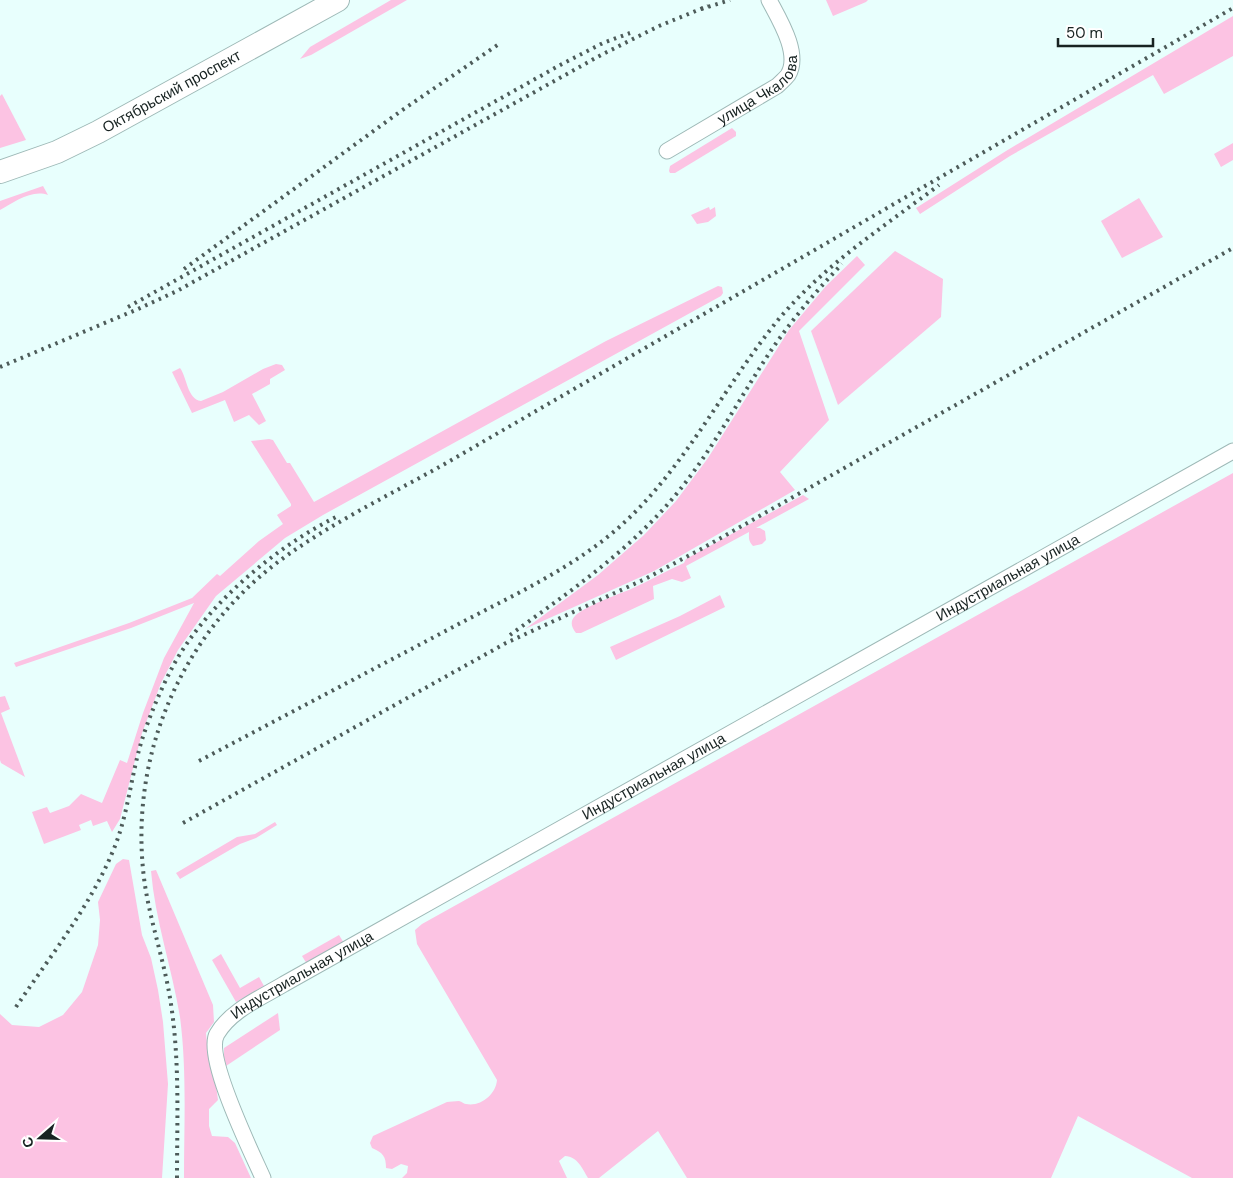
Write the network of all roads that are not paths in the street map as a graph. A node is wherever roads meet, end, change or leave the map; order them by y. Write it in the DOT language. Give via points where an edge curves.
graph roads {
  1 [pos="338,0"];
  2 [pos="768,0"];
  3 [pos="667,151"];
  4 [pos="0,172"];
  5 [pos="1233,450"];
  6 [pos="263,1178"];
  1 -- 4 [label="main road, Октябрьский проспект" via="98,132 57,152"];
  2 -- 3 [label="street, улица Чкалова" via="792,53 788,75 771,89"];
  5 -- 6 [label="street, Индустриальная улица" via="232,1015 216,1035 216,1060 227,1096"];
}
